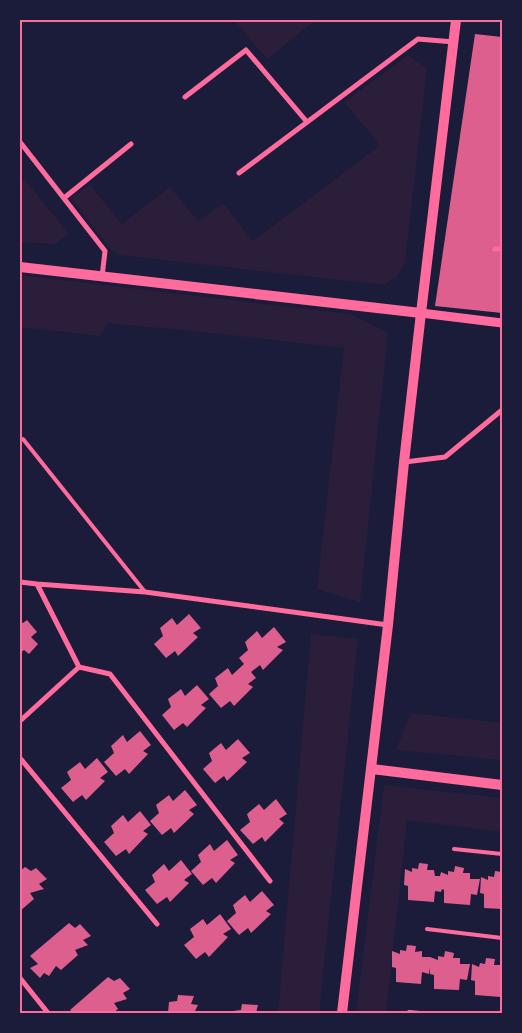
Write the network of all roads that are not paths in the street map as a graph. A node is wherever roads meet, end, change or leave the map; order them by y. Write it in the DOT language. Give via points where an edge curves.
graph roads {
  1 [pos="456,20"];
  2 [pos="454,42"];
  3 [pos="186,97"];
  4 [pos="307,122"];
  5 [pos="20,142"];
  6 [pos="131,144"];
  7 [pos="239,173"];
  8 [pos="64,198"];
  9 [pos="495,248"];
  10 [pos="502,249"];
  11 [pos="20,267"];
  12 [pos="102,277"];
  13 [pos="421,313"];
  14 [pos="502,323"];
  15 [pos="502,410"];
  16 [pos="23,439"];
  17 [pos="404,462"];
  18 [pos="20,582"];
  19 [pos="37,584"];
  20 [pos="145,592"];
  21 [pos="388,625"];
  22 [pos="79,667"];
  23 [pos="20,721"];
  24 [pos="20,758"];
  25 [pos="372,769"];
  26 [pos="502,785"];
  27 [pos="454,849"];
  28 [pos="502,854"];
  29 [pos="270,881"];
  30 [pos="157,924"];
  31 [pos="427,928"];
  32 [pos="502,938"];
  33 [pos="20,978"];
  34 [pos="409,1012"];
  35 [pos="48,1013"];
  36 [pos="342,1013"];
  37 [pos="420,1013"];
  1 -- 2 [label="main road"];
  2 -- 4 [label="street" via="418,39"];
  2 -- 13 [label="main road"];
  3 -- 4 [label="street" via="246,50"];
  4 -- 7 [label="street"];
  5 -- 8 [label="street"];
  6 -- 8 [label="street"];
  8 -- 12 [label="street" via="104,251"];
  9 -- 10 [label="street"];
  11 -- 12 [label="main road"];
  12 -- 13 [label="main road"];
  13 -- 14 [label="street"];
  13 -- 17 [label="main road"];
  15 -- 17 [label="street" via="445,457"];
  16 -- 20 [label="lane"];
  17 -- 21 [label="main road"];
  18 -- 19 [label="street"];
  19 -- 20 [label="street"];
  19 -- 22 [label="street"];
  20 -- 21 [label="street"];
  21 -- 25 [label="main road"];
  22 -- 23 [label="street"];
  22 -- 29 [label="street" via="110,674"];
  24 -- 30 [label="street"];
  25 -- 26 [label="main road"];
  25 -- 36 [label="main road"];
  27 -- 28 [label="lane"];
  31 -- 32 [label="lane"];
  33 -- 35 [label="street"];
  34 -- 37 [label="lane"];
}
